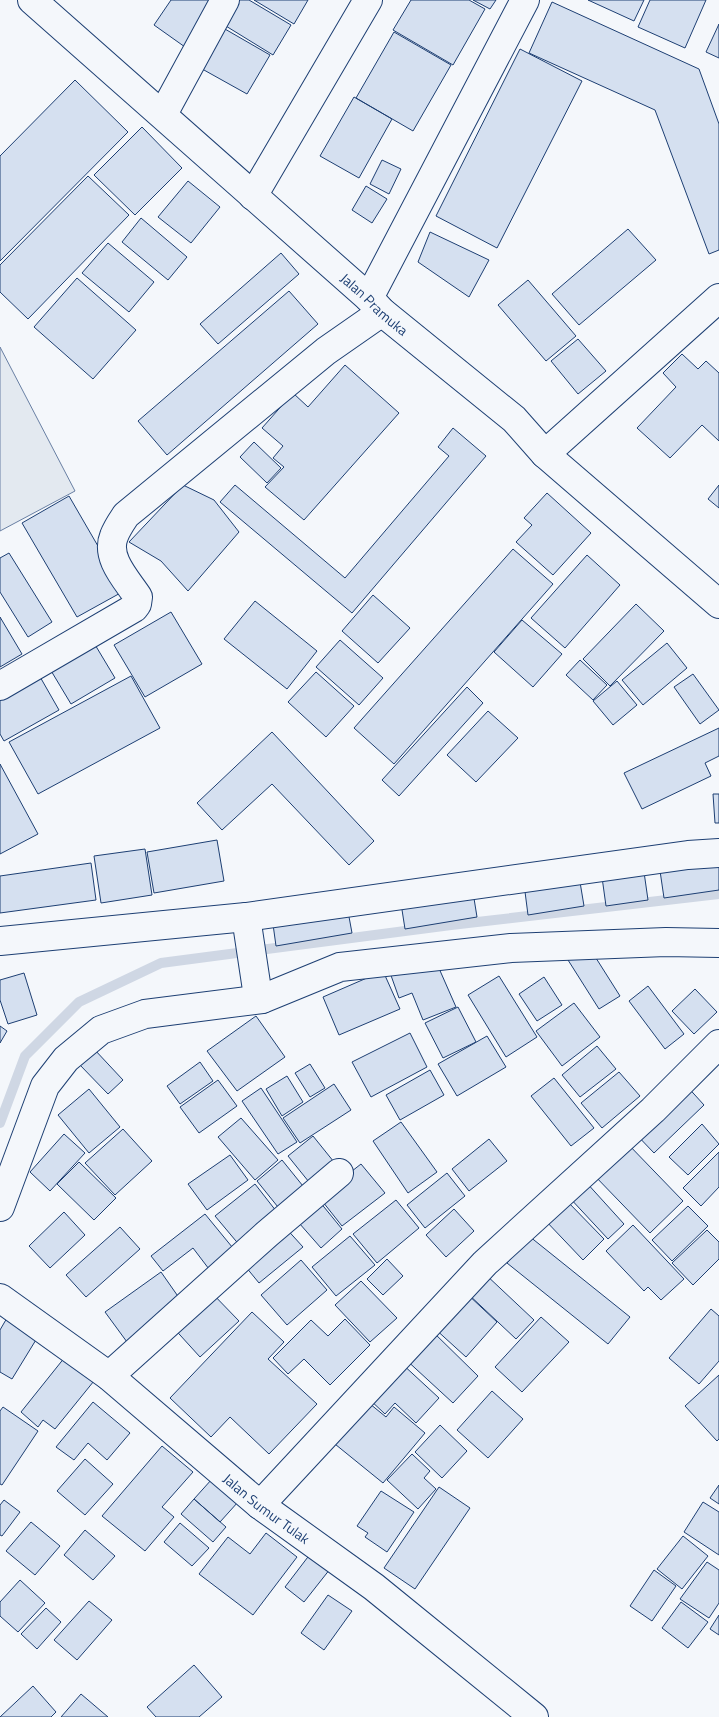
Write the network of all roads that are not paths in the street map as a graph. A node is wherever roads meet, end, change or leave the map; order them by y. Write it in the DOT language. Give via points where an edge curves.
graph roads {
  1 [pos="32,0"];
  2 [pos="225,0"];
  3 [pos="368,0"];
  4 [pos="525,0"];
  5 [pos="163,114"];
  6 [pos="253,196"];
  7 [pos="719,298"];
  8 [pos="375,305"];
  9 [pos="545,454"];
  10 [pos="719,604"];
  11 [pos="0,686"];
  12 [pos="719,853"];
  13 [pos="247,926"];
  14 [pos="0,940"];
  15 [pos="719,944"];
  16 [pos="259,994"];
  17 [pos="719,1044"];
  18 [pos="339,1173"];
  19 [pos="0,1207"];
  20 [pos="0,1298"];
  21 [pos="109,1376"];
  22 [pos="260,1505"];
  23 [pos="534,1717"];
  1 -- 5 [label="street, Jalan Pramuka"];
  2 -- 5 [label="street"];
  3 -- 6 [label="street"];
  4 -- 8 [label="street"];
  5 -- 6 [label="street, Jalan Pramuka"];
  6 -- 8 [label="street, Jalan Pramuka"];
  7 -- 9 [label="street"];
  8 -- 9 [label="street, Jalan Pramuka" via="514,420"];
  8 -- 11 [label="street" via="326,351 126,514 114,537 112,549 116,564 138,598 134,608"];
  9 -- 10 [label="street, Jalan Pramuka"];
  12 -- 13 [label="street" via="688,855"];
  13 -- 14 [label="street"];
  13 -- 16 [label="street"];
  15 -- 16 [label="street" via="666,942 511,948 340,967"];
  16 -- 19 [label="street" via="145,1014 101,1030 66,1059 45,1086"];
  17 -- 22 [label="street" via="654,1110 484,1263"];
  18 -- 21 [label="street"];
  20 -- 21 [label="street, Jalan Sumur Tulak"];
  21 -- 22 [label="street, Jalan Sumur Tulak"];
  22 -- 23 [label="street, Jalan Sumur Tulak" via="374,1587"];
}
